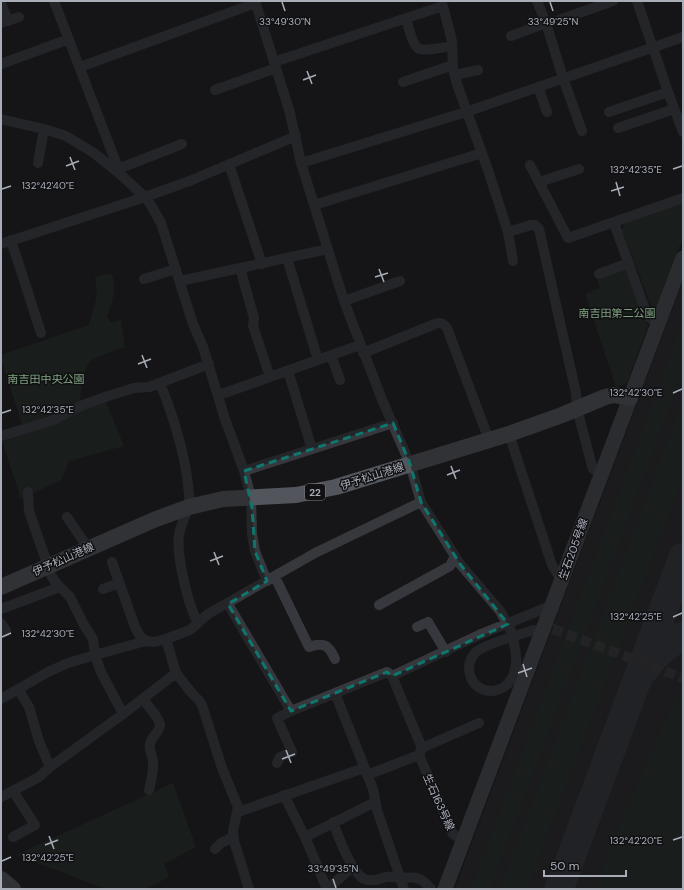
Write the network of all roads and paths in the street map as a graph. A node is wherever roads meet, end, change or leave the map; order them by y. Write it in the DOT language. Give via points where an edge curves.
graph roads {
  1 [pos="54,1"];
  2 [pos="537,1"];
  3 [pos="613,1"];
  4 [pos="636,1"];
  5 [pos="256,2"];
  6 [pos="1,3"];
  7 [pos="19,17"];
  8 [pos="406,18"];
  9 [pos="559,20"];
  10 [pos="4,22"];
  11 [pos="546,24"];
  12 [pos="511,36"];
  13 [pos="683,37"];
  14 [pos="69,39"];
  15 [pos="452,46"];
  16 [pos="652,48"];
  17 [pos="1,64"];
  18 [pos="275,65"];
  19 [pos="80,67"];
  20 [pos="454,70"];
  21 [pos="478,70"];
  22 [pos="563,78"];
  23 [pos="403,82"];
  24 [pos="538,87"];
  25 [pos="215,90"];
  26 [pos="668,92"];
  27 [pos="674,109"];
  28 [pos="466,112"];
  29 [pos="547,112"];
  30 [pos="608,112"];
  31 [pos="1,120"];
  32 [pos="618,128"];
  33 [pos="44,129"];
  34 [pos="582,131"];
  35 [pos="683,132"];
  36 [pos="296,136"];
  37 [pos="182,144"];
  38 [pos="482,153"];
  39 [pos="38,163"];
  40 [pos="301,163"];
  41 [pos="229,164"];
  42 [pos="530,165"];
  43 [pos="579,168"];
  44 [pos="119,171"];
  45 [pos="539,182"];
  46 [pos="145,197"];
  47 [pos="683,198"];
  48 [pos="314,205"];
  49 [pos="614,223"];
  50 [pos="508,232"];
  51 [pos="6,242"];
  52 [pos="328,249"];
  53 [pos="287,258"];
  54 [pos="683,258"];
  55 [pos="513,261"];
  56 [pos="262,264"];
  57 [pos="629,264"];
  58 [pos="240,268"];
  59 [pos="176,269"];
  60 [pos="599,274"];
  61 [pos="144,279"];
  62 [pos="180,281"];
  63 [pos="400,281"];
  64 [pos="344,301"];
  65 [pos="658,324"];
  66 [pos="41,333"];
  67 [pos="361,349"];
  68 [pos="330,355"];
  69 [pos="318,360"];
  70 [pos="209,364"];
  71 [pos="288,371"];
  72 [pos="270,377"];
  73 [pos="340,380"];
  74 [pos="160,383"];
  75 [pos="219,395"];
  76 [pos="630,398"];
  77 [pos="577,409"];
  78 [pos="393,423"];
  79 [pos="509,434"];
  80 [pos="1,436"];
  81 [pos="489,440"];
  82 [pos="312,449"];
  83 [pos="410,464"];
  84 [pos="244,472"];
  85 [pos="602,473"];
  86 [pos="28,492"];
  87 [pos="251,497"];
  88 [pos="421,502"];
  89 [pos="189,507"];
  90 [pos="67,517"];
  91 [pos="88,548"];
  92 [pos="455,556"];
  93 [pos="112,562"];
  94 [pos="48,566"];
  95 [pos="563,578"];
  96 [pos="271,579"];
  97 [pos="119,583"];
  98 [pos="1,587"];
  99 [pos="60,587"];
  100 [pos="103,589"];
  101 [pos="228,604"];
  102 [pos="379,604"];
  103 [pos="553,605"];
  104 [pos="1,609"];
  105 [pos="198,623"];
  106 [pos="417,627"];
  107 [pos="509,628"];
  108 [pos="534,630"];
  109 [pos="166,640"];
  110 [pos="146,641"];
  111 [pos="446,652"];
  112 [pos="95,655"];
  113 [pos="335,659"];
  114 [pos="176,673"];
  115 [pos="392,676"];
  116 [pos="18,689"];
  117 [pos="335,693"];
  118 [pos="1,699"];
  119 [pos="143,699"];
  120 [pos="291,711"];
  121 [pos="124,714"];
  122 [pos="479,723"];
  123 [pos="420,751"];
  124 [pos="277,763"];
  125 [pos="50,767"];
  126 [pos="366,771"];
  127 [pos="149,790"];
  128 [pos="14,791"];
  129 [pos="284,795"];
  130 [pos="1,797"];
  131 [pos="375,802"];
  132 [pos="238,812"];
  133 [pos="333,822"];
  134 [pos="13,836"];
  135 [pos="233,837"];
  136 [pos="305,837"];
  137 [pos="463,841"];
  138 [pos="215,849"];
  139 [pos="353,866"];
  140 [pos="401,878"];
  141 [pos="1,879"];
  142 [pos="13,889"];
  143 [pos="249,889"];
  144 [pos="327,889"];
  145 [pos="404,889"];
  146 [pos="431,889"];
  147 [pos="445,889"];
  1 -- 14 [label="street"];
  2 -- 11 [label="street"];
  3 -- 9 [label="street"];
  4 -- 16 [label="street"];
  5 -- 18 [label="street"];
  5 -- 19 [label="street"];
  6 -- 10 [label="street"];
  7 -- 10 [label="street"];
  8 -- 15 [label="street" via="414,44 418,48 423,50"];
  8 -- 15 [label="street" via="443,6"];
  8 -- 18 [label="street"];
  11 -- 12 [label="street"];
  11 -- 22 [label="street"];
  13 -- 16 [label="street"];
  14 -- 17 [label="street"];
  14 -- 19 [label="street"];
  15 -- 20 [label="street"];
  16 -- 22 [label="street"];
  16 -- 26 [label="street"];
  18 -- 25 [label="street"];
  18 -- 36 [label="street"];
  19 -- 44 [label="street"];
  20 -- 21 [label="street"];
  20 -- 23 [label="street"];
  20 -- 28 [label="street"];
  22 -- 24 [label="street"];
  22 -- 34 [label="street"];
  24 -- 28 [label="street"];
  24 -- 29 [label="street"];
  26 -- 27 [label="street"];
  26 -- 30 [label="street"];
  27 -- 32 [label="street"];
  27 -- 35 [label="street"];
  28 -- 38 [label="street"];
  28 -- 40 [label="street"];
  31 -- 33 [label="street"];
  33 -- 39 [label="street"];
  33 -- 44 [label="street" via="66,136"];
  36 -- 40 [label="street"];
  36 -- 41 [label="street"];
  37 -- 44 [label="street"];
  38 -- 48 [label="street"];
  38 -- 50 [label="street"];
  40 -- 48 [label="street"];
  41 -- 46 [label="street"];
  41 -- 56 [label="street"];
  42 -- 45 [label="street"];
  43 -- 45 [label="street"];
  44 -- 46 [label="street"];
  45 -- 49 [label="street" via="568,238"];
  46 -- 51 [label="street"];
  46 -- 59 [label="street" via="161,224"];
  47 -- 49 [label="street"];
  48 -- 52 [label="street"];
  49 -- 57 [label="street"];
  50 -- 55 [label="street"];
  50 -- 77 [label="street" via="531,225 538,230 576,393"];
  51 -- 66 [label="street"];
  52 -- 53 [label="street"];
  52 -- 64 [label="street"];
  53 -- 56 [label="street"];
  53 -- 69 [label="street"];
  54 -- 65 [label="street, 生石205号線"];
  56 -- 58 [label="street"];
  57 -- 60 [label="street"];
  57 -- 65 [label="street" via="646,312"];
  58 -- 62 [label="street"];
  58 -- 72 [label="street" via="254,318 253,326"];
  59 -- 61 [label="street"];
  59 -- 62 [label="street"];
  62 -- 70 [label="street"];
  63 -- 64 [label="street"];
  64 -- 67 [label="street"];
  65 -- 76 [label="street, 生石205号線"];
  67 -- 68 [label="street"];
  67 -- 78 [label="street"];
  67 -- 81 [label="street" via="435,324 444,324"];
  68 -- 69 [label="street"];
  68 -- 73 [label="street"];
  69 -- 71 [label="street"];
  70 -- 74 [label="street"];
  70 -- 75 [label="street"];
  71 -- 72 [label="street"];
  71 -- 82 [label="street"];
  72 -- 75 [label="street"];
  74 -- 80 [label="street" via="108,396 51,421"];
  74 -- 89 [label="street" via="180,444"];
  75 -- 84 [label="street"];
  76 -- 77 [label="main road, 伊予松山港線 / 22" via="614,395"];
  76 -- 85 [label="street, 生石205号線"];
  77 -- 79 [label="main road, 伊予松山港線 / 22"];
  77 -- 85 [label="street" via="591,462 594,469"];
  78 -- 82 [label="street"];
  78 -- 83 [label="street"];
  79 -- 81 [label="main road, 伊予松山港線 / 22"];
  79 -- 95 [label="street" via="552,566"];
  81 -- 83 [label="main road, 伊予松山港線 / 22"];
  82 -- 84 [label="street"];
  83 -- 87 [label="main road, 伊予松山港線 / 22" via="336,487 296,496"];
  83 -- 88 [label="street"];
  84 -- 87 [label="street"];
  85 -- 95 [label="street, 生石205号線"];
  86 -- 94 [label="street" via="29,511"];
  87 -- 89 [label="main road, 伊予松山港線 / 22" via="223,499"];
  87 -- 96 [label="street" via="253,543"];
  88 -- 92 [label="street"];
  88 -- 96 [label="street" via="315,553"];
  89 -- 91 [label="main road, 伊予松山港線 / 22" via="156,518"];
  89 -- 105 [label="street" via="179,533 178,544 189,603"];
  90 -- 91 [label="street"];
  91 -- 94 [label="main road, 伊予松山港線 / 22"];
  92 -- 102 [label="street" via="450,566"];
  92 -- 107 [label="street" via="500,611"];
  93 -- 97 [label="street"];
  94 -- 98 [label="main road, 伊予松山港線 / 22"];
  94 -- 99 [label="street"];
  95 -- 103 [label="street, 生石205号線"];
  96 -- 101 [label="street"];
  96 -- 113 [label="street" via="309,647 320,644 327,646"];
  97 -- 100 [label="street"];
  97 -- 110 [label="street" via="135,627"];
  99 -- 104 [label="street"];
  99 -- 112 [label="street" via="70,597 93,639"];
  101 -- 105 [label="street" via="208,614"];
  101 -- 120 [label="street"];
  103 -- 107 [label="street"];
  103 -- 137 [label="street, 生石205号線"];
  105 -- 109 [label="street" via="190,630"];
  106 -- 111 [label="street" via="428,622"];
  107 -- 108 [label="street, bridge" via="514,644 516,655 515,671 504,687 487,691 477,686 470,672 470,662 475,653 483,648"];
  107 -- 111 [label="street" via="479,635"];
  109 -- 110 [label="street"];
  109 -- 114 [label="street"];
  110 -- 112 [label="street"];
  111 -- 115 [label="street"];
  112 -- 116 [label="street" via="68,663"];
  112 -- 121 [label="street" via="101,672"];
  114 -- 119 [label="street"];
  114 -- 132 [label="street" via="200,700"];
  115 -- 117 [label="street" via="387,672"];
  115 -- 123 [label="street, 生石163号線"];
  116 -- 118 [label="street"];
  116 -- 125 [label="street" via="29,707"];
  117 -- 120 [label="street"];
  117 -- 126 [label="street"];
  119 -- 121 [label="street"];
  119 -- 127 [label="street" via="160,725 149,747 154,766"];
  120 -- 124 [label="street" via="277,718 292,752 280,757"];
  121 -- 125 [label="street"];
  122 -- 123 [label="street"];
  123 -- 126 [label="street"];
  123 -- 137 [label="street, 生石163号線" via="453,834"];
  125 -- 128 [label="street" via="39,777"];
  126 -- 129 [label="street"];
  126 -- 131 [label="street"];
  128 -- 130 [label="street"];
  128 -- 134 [label="street" via="35,825"];
  129 -- 132 [label="street"];
  129 -- 136 [label="street"];
  131 -- 133 [label="street"];
  131 -- 140 [label="street"];
  132 -- 135 [label="street"];
  133 -- 136 [label="street"];
  133 -- 139 [label="street"];
  135 -- 138 [label="street"];
  135 -- 143 [label="street"];
  136 -- 144 [label="street"];
  137 -- 147 [label="street, 生石163号線"];
  139 -- 140 [label="street" via="364,879"];
  139 -- 144 [label="street"];
  140 -- 145 [label="street"];
  140 -- 146 [label="street" via="422,879"];
  141 -- 142 [label="main road"];
}
